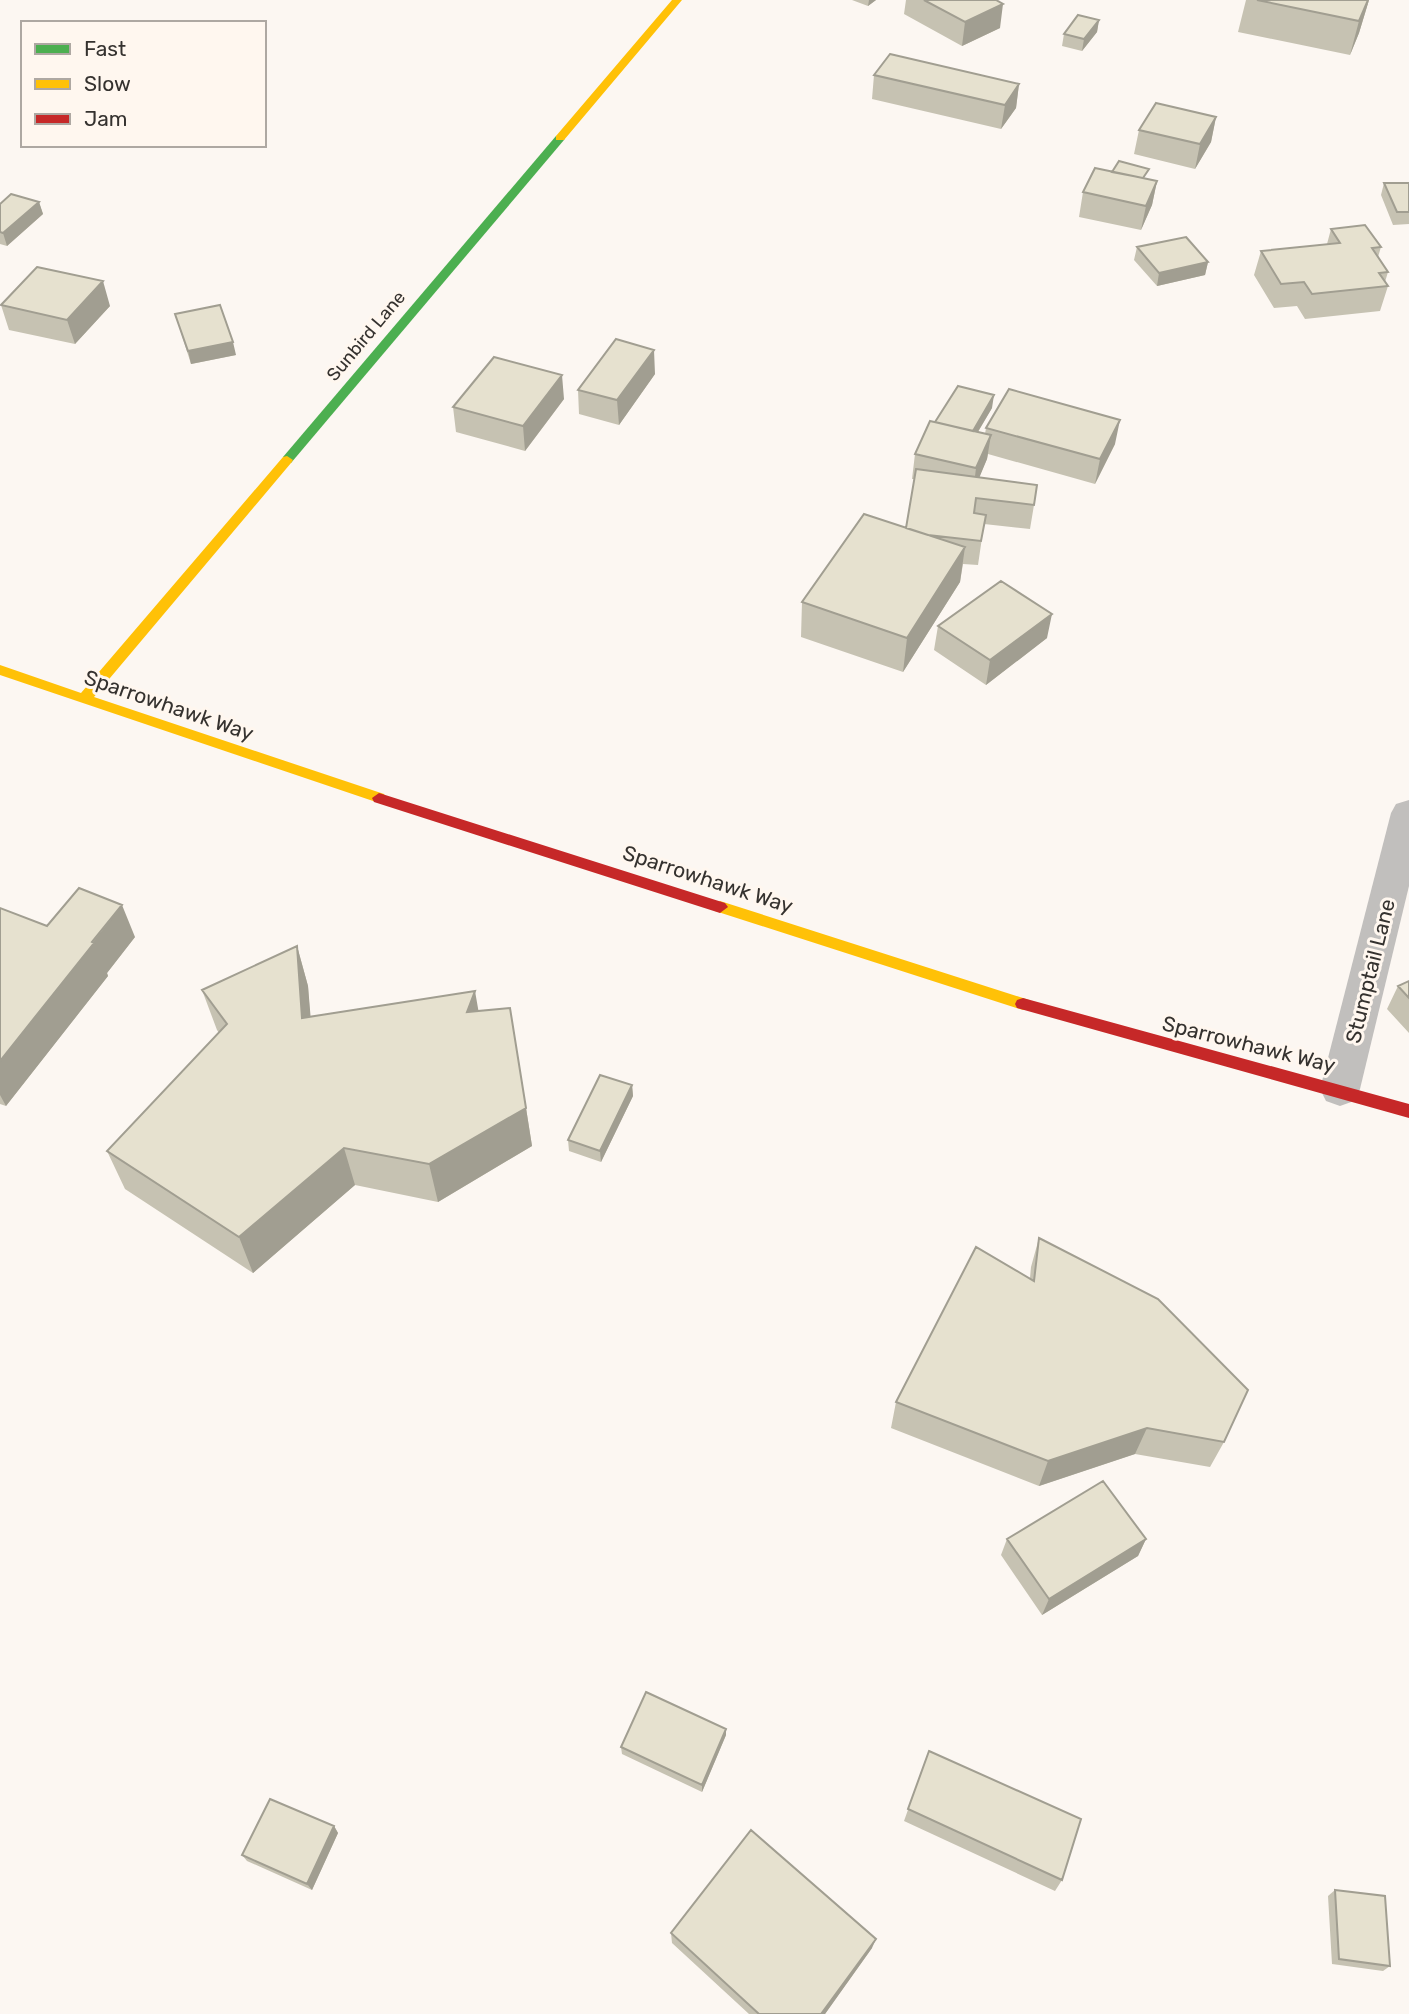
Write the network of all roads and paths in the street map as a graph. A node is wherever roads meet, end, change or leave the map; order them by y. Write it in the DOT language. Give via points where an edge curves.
graph roads {
  1 [pos="677,0"];
  2 [pos="0,670"];
  3 [pos="85,698"];
  4 [pos="1409,813"];
  5 [pos="1340,1089"];
  6 [pos="1409,1111"];
  1 -- 3 [label="street, Sunbird Lane"];
  2 -- 3 [label="street, Sparrowhawk Way"];
  3 -- 5 [label="street, Sparrowhawk Way" via="237,752 1090,1024"];
  4 -- 5 [label="street, Stumptail Lane"];
  5 -- 6 [label="street, Sparrowhawk Way"];
}
